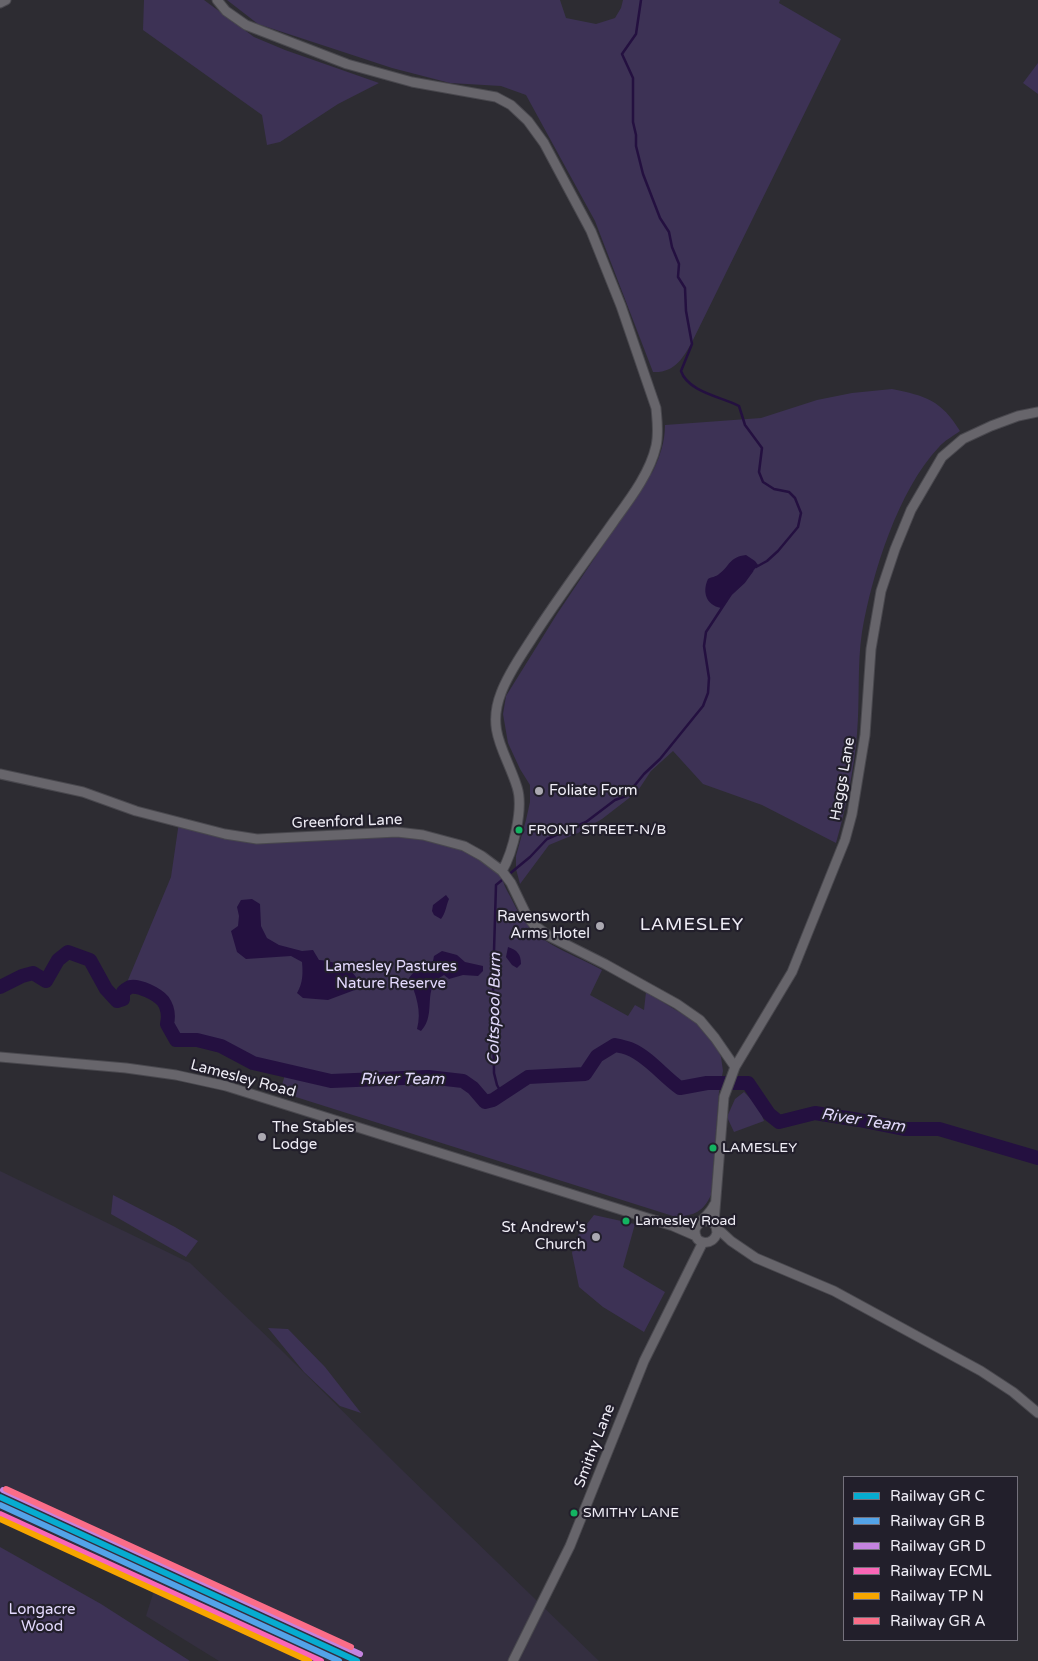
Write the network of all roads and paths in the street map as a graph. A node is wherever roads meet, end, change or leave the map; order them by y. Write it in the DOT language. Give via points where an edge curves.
graph roads {
  1 [pos="6,0"];
  2 [pos="217,0"];
  3 [pos="0,3"];
  4 [pos="1038,412"];
  5 [pos="0,774"];
  6 [pos="502,871"];
  7 [pos="0,1057"];
  8 [pos="734,1069"];
  9 [pos="715,1200"];
  10 [pos="700,1222"];
  11 [pos="673,1226"];
  12 [pos="716,1226"];
  13 [pos="700,1239"];
  14 [pos="714,1239"];
  15 [pos="736,1245"];
  16 [pos="1038,1413"];
  17 [pos="513,1661"];
  1 -- 3 [label="street"];
  2 -- 6 [label="street" via="246,25 347,64 412,82 496,97 512,105 544,143 591,231 656,408 656,445 648,468 537,631 501,692 495,729 518,789 518,818 508,861"];
  4 -- 8 [label="street, Haggs Lane" via="1018,416 963,439 942,457 911,510 881,591 871,649 865,735 845,840 792,972"];
  5 -- 6 [label="street, Greenford Lane" via="83,792 225,834 257,838 397,832 423,835 464,846"];
  6 -- 8 [label="street, Greenford Lane" via="534,925 700,1020"];
  7 -- 11 [label="street, Lamesley Road" via="126,1068 226,1086"];
  8 -- 9 [label="street, Haggs Lane" via="724,1097"];
  9 -- 10 [label="street, Haggs Lane" via="711,1212"];
  9 -- 12 [label="street, Haggs Lane"];
  10 -- 11 [label="street, Lamesley Road"];
  10 -- 12 [label="street" via="708,1220"];
  10 -- 13 [label="street" via="695,1228"];
  11 -- 13 [label="street, Lamesley Road"];
  12 -- 14 [label="street" via="718,1233"];
  12 -- 15 [label="street"];
  13 -- 14 [label="street" via="708,1242"];
  13 -- 17 [label="street, Smithy Lane" via="644,1361 580,1522"];
  14 -- 15 [label="street"];
  15 -- 16 [label="street" via="764,1262 845,1296 981,1371"];
}
